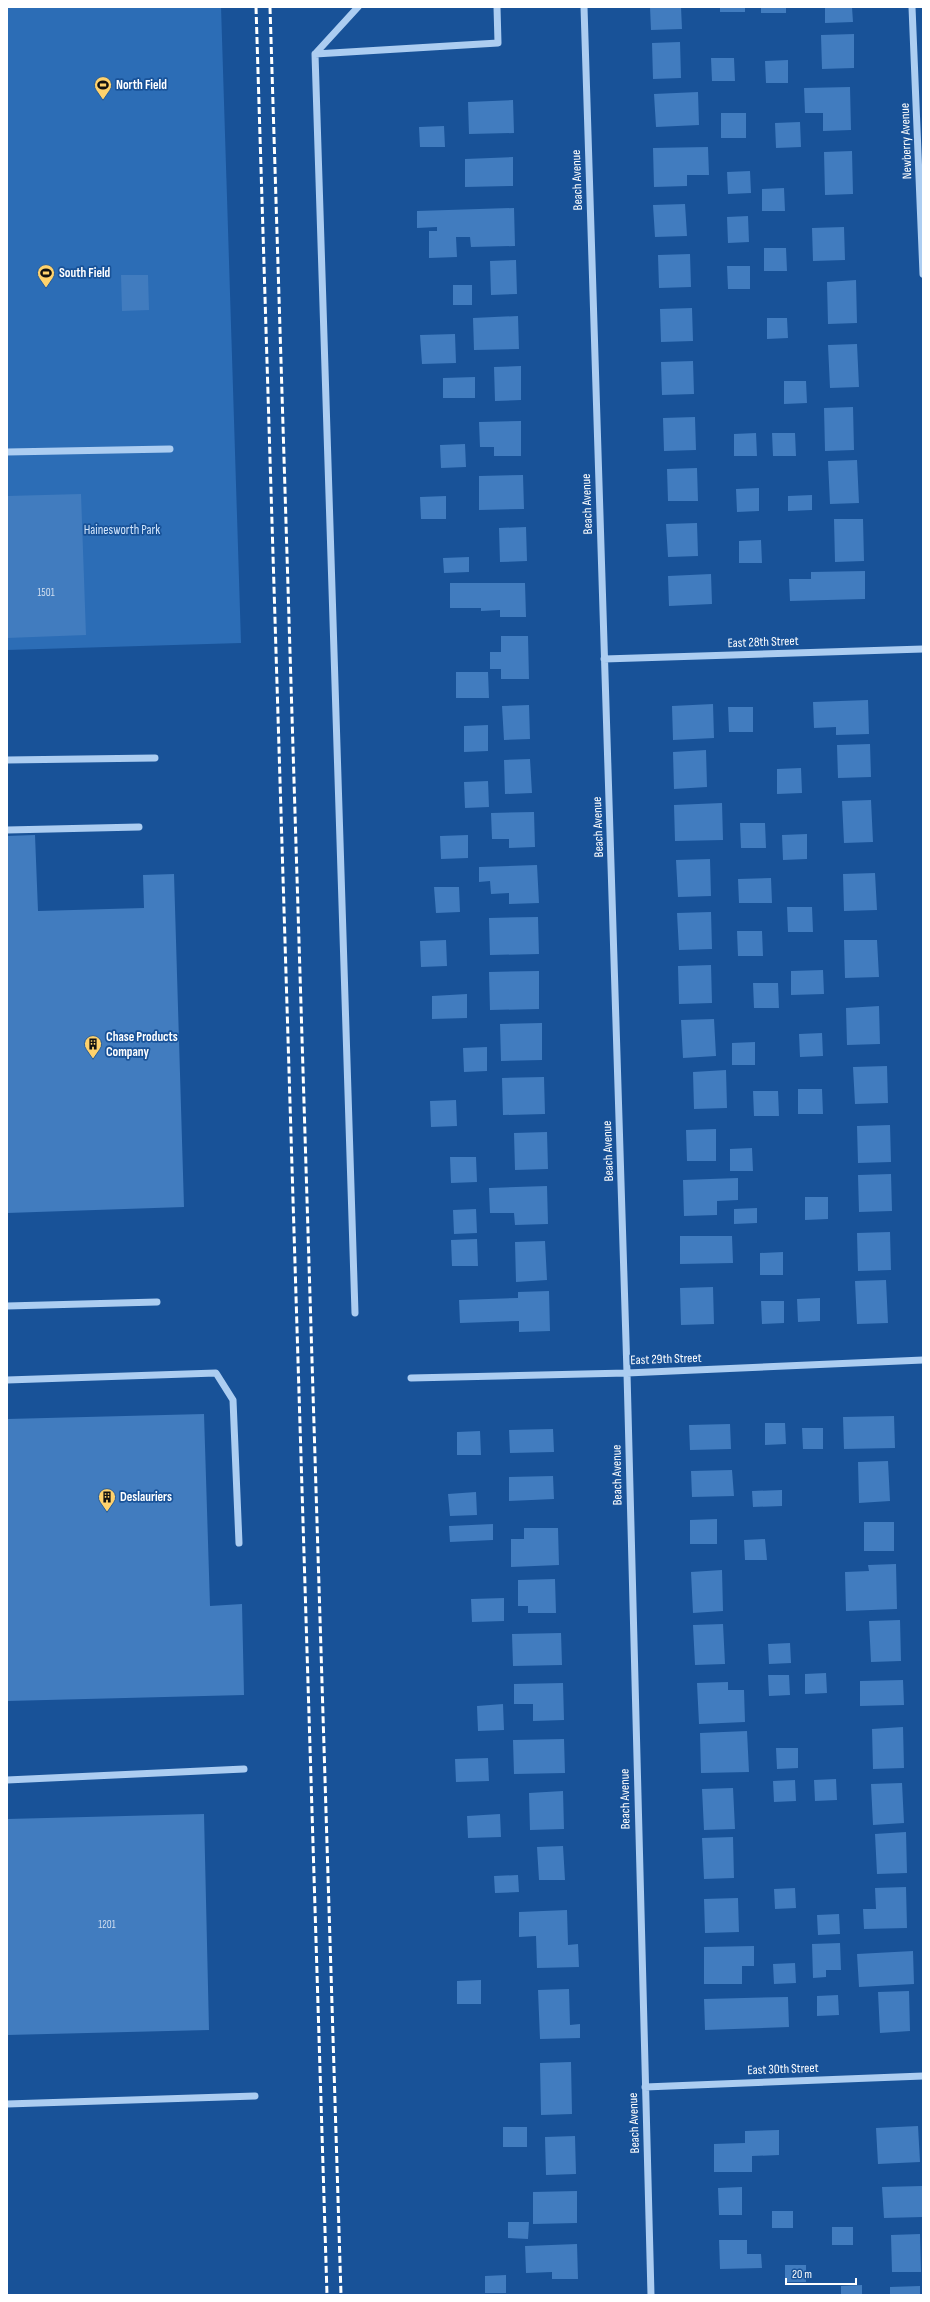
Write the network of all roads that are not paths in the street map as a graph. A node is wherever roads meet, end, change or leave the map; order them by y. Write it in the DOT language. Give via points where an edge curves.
graph roads {
  1 [pos="358,7"];
  2 [pos="497,7"];
  3 [pos="584,7"];
  4 [pos="912,7"];
  5 [pos="315,54"];
  6 [pos="923,274"];
  7 [pos="170,449"];
  8 [pos="7,452"];
  9 [pos="923,649"];
  10 [pos="604,659"];
  11 [pos="155,758"];
  12 [pos="7,760"];
  13 [pos="139,826"];
  14 [pos="7,830"];
  15 [pos="157,1302"];
  16 [pos="7,1306"];
  17 [pos="355,1313"];
  18 [pos="923,1360"];
  19 [pos="627,1373"];
  20 [pos="411,1378"];
  21 [pos="7,1380"];
  22 [pos="239,1543"];
  23 [pos="244,1769"];
  24 [pos="7,1780"];
  25 [pos="923,2076"];
  26 [pos="645,2086"];
  27 [pos="255,2096"];
  28 [pos="7,2104"];
  29 [pos="651,2295"];
  1 -- 5 [label="street"];
  2 -- 5 [label="street" via="498,44"];
  3 -- 10 [label="street, Beach Avenue"];
  4 -- 6 [label="street, Newberry Avenue"];
  5 -- 17 [label="street"];
  7 -- 8 [label="street"];
  9 -- 10 [label="street, East 28th Street"];
  10 -- 19 [label="street, Beach Avenue"];
  11 -- 12 [label="street"];
  13 -- 14 [label="street"];
  15 -- 16 [label="street"];
  18 -- 19 [label="street, East 29th Street"];
  19 -- 20 [label="street, East 29th Street"];
  19 -- 26 [label="street, Beach Avenue"];
  21 -- 22 [label="street" via="216,1373 233,1400"];
  23 -- 24 [label="street"];
  25 -- 26 [label="street, East 30th Street"];
  26 -- 29 [label="street, Beach Avenue"];
  27 -- 28 [label="street"];
}
